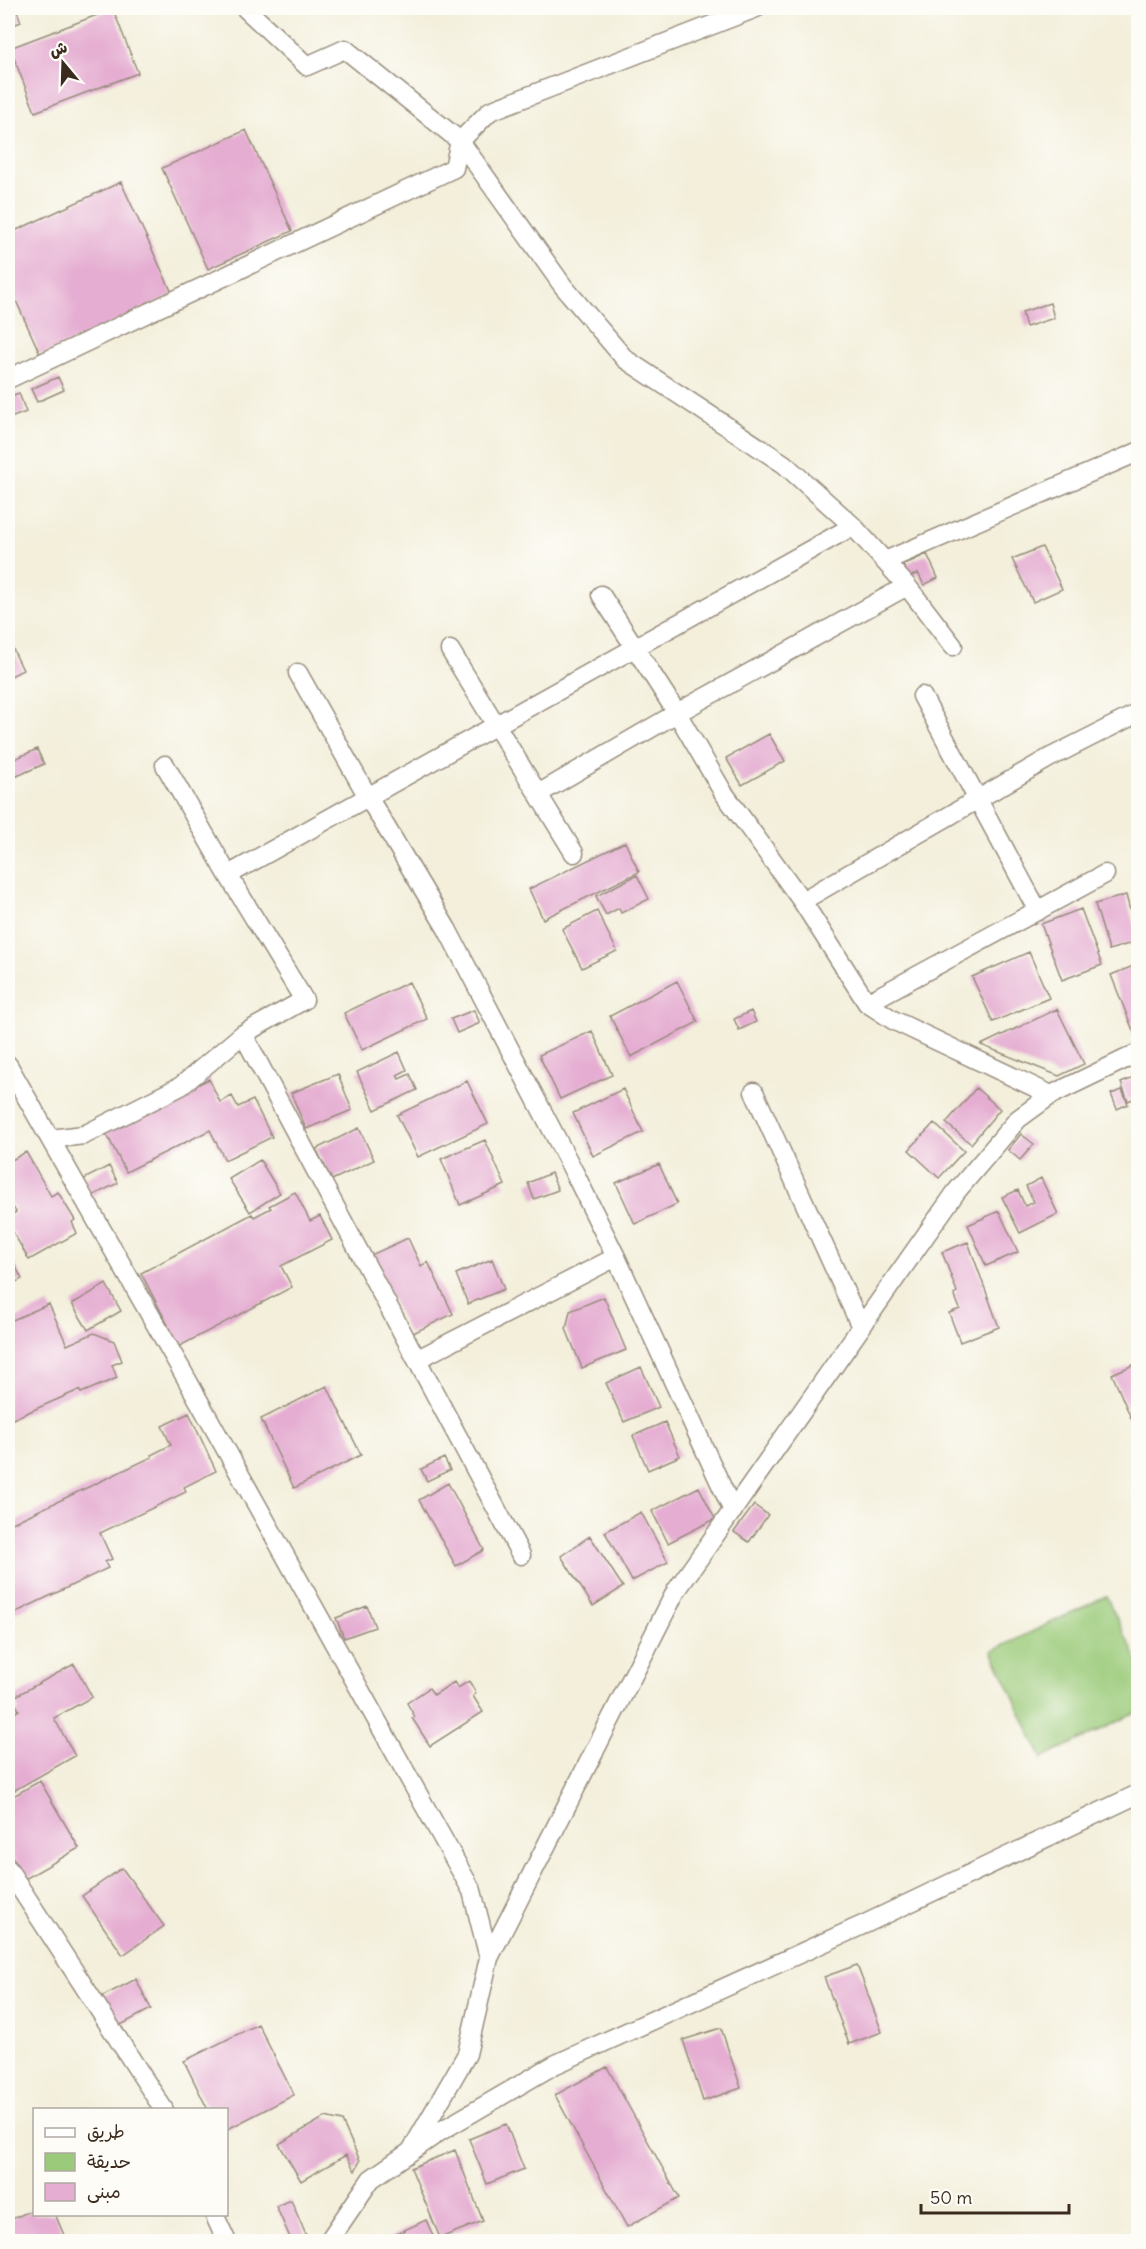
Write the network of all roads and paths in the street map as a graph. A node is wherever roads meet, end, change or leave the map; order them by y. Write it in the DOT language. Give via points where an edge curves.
graph roads {
  1 [pos="245,8"];
  2 [pos="756,8"];
  3 [pos="460,141"];
  4 [pos="8,379"];
  5 [pos="1138,452"];
  6 [pos="853,526"];
  7 [pos="885,561"];
  8 [pos="907,586"];
  9 [pos="601,595"];
  10 [pos="953,646"];
  11 [pos="635,648"];
  12 [pos="450,650"];
  13 [pos="298,673"];
  14 [pos="922,696"];
  15 [pos="677,713"];
  16 [pos="1138,713"];
  17 [pos="495,726"];
  18 [pos="165,765"];
  19 [pos="538,794"];
  20 [pos="368,797"];
  21 [pos="978,799"];
  22 [pos="574,853"];
  23 [pos="1105,874"];
  24 [pos="228,875"];
  25 [pos="802,901"];
  26 [pos="1038,911"];
  27 [pos="867,1003"];
  28 [pos="243,1034"];
  29 [pos="1138,1053"];
  30 [pos="8,1065"];
  31 [pos="754,1092"];
  32 [pos="1051,1095"];
  33 [pos="50,1139"];
  34 [pos="616,1257"];
  35 [pos="861,1327"];
  36 [pos="418,1359"];
  37 [pos="733,1511"];
  38 [pos="521,1555"];
  39 [pos="1138,1794"];
  40 [pos="8,1869"];
  41 [pos="489,1958"];
  42 [pos="163,2108"];
  43 [pos="411,2151"];
  44 [pos="215,2216"];
  45 [pos="227,2241"];
  46 [pos="328,2241"];
  1 -- 3 [label="street" via="307,66 345,49"];
  2 -- 3 [label="street" via="490,111"];
  3 -- 4 [label="street" via="454,168"];
  3 -- 6 [label="street" via="562,286 625,359 784,464"];
  5 -- 7 [label="street"];
  6 -- 7 [label="street"];
  6 -- 11 [label="street"];
  7 -- 8 [label="street"];
  8 -- 10 [label="street"];
  8 -- 15 [label="street"];
  9 -- 11 [label="street"];
  11 -- 15 [label="street"];
  11 -- 17 [label="street"];
  12 -- 17 [label="street"];
  13 -- 20 [label="street"];
  14 -- 21 [label="street"];
  15 -- 19 [label="street"];
  15 -- 25 [label="street" via="723,792"];
  16 -- 21 [label="street"];
  17 -- 19 [label="street"];
  17 -- 20 [label="street"];
  18 -- 24 [label="street"];
  19 -- 22 [label="street"];
  20 -- 24 [label="street"];
  20 -- 34 [label="street" via="447,928"];
  21 -- 25 [label="street"];
  21 -- 26 [label="street"];
  23 -- 26 [label="street"];
  24 -- 28 [label="street" via="304,1000"];
  25 -- 27 [label="street"];
  26 -- 27 [label="street"];
  27 -- 32 [label="street" via="893,1020"];
  28 -- 33 [label="street" via="181,1086 84,1135"];
  28 -- 36 [label="street"];
  29 -- 32 [label="street"];
  30 -- 33 [label="street"];
  31 -- 35 [label="street"];
  32 -- 35 [label="street" via="1018,1119 956,1192"];
  33 -- 41 [label="street" via="472,1891"];
  34 -- 36 [label="street"];
  34 -- 37 [label="street"];
  35 -- 37 [label="street"];
  36 -- 38 [label="street"];
  37 -- 41 [label="street" via="676,1591"];
  39 -- 43 [label="street" via="554,2065"];
  40 -- 42 [label="street"];
  41 -- 43 [label="street" via="468,2054"];
  43 -- 46 [label="street" via="371,2179"];
  44 -- 45 [label="street"];
}
